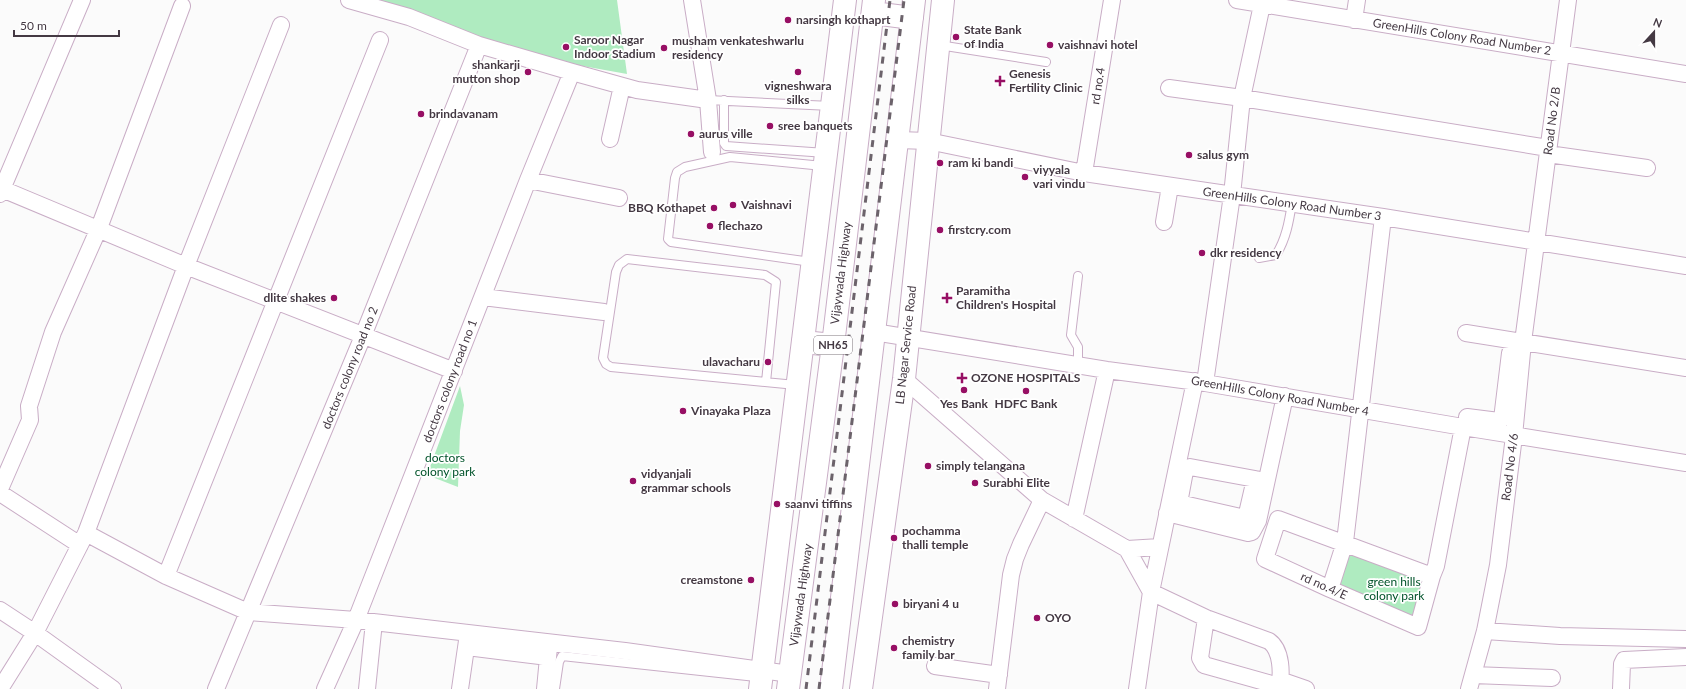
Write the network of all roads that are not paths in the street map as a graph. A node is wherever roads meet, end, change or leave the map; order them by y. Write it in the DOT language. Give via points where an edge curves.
graph roads {
  1 [pos="82,0"];
  2 [pos="349,0"];
  3 [pos="692,0"];
  4 [pos="845,0"];
  5 [pos="943,0"];
  6 [pos="1112,0"];
  7 [pos="1237,0"];
  8 [pos="1353,0"];
  9 [pos="1568,0"];
  10 [pos="1262,2"];
  11 [pos="182,6"];
  12 [pos="874,6"];
  13 [pos="913,9"];
  14 [pos="1354,20"];
  15 [pos="281,25"];
  16 [pos="380,40"];
  17 [pos="939,44"];
  18 [pos="479,45"];
  19 [pos="1561,53"];
  20 [pos="1046,62"];
  21 [pos="572,72"];
  22 [pos="1686,74"];
  23 [pos="622,86"];
  24 [pos="1169,88"];
  25 [pos="1242,98"];
  26 [pos="708,100"];
  27 [pos="724,100"];
  28 [pos="832,106"];
  29 [pos="610,139"];
  30 [pos="898,140"];
  31 [pos="928,141"];
  32 [pos="1548,151"];
  33 [pos="713,156"];
  34 [pos="825,160"];
  35 [pos="1647,168"];
  36 [pos="1084,173"];
  37 [pos="528,180"];
  38 [pos="1170,186"];
  39 [pos="1,192"];
  40 [pos="1232,194"];
  41 [pos="619,198"];
  42 [pos="1292,203"];
  43 [pos="1383,217"];
  44 [pos="1164,222"];
  45 [pos="99,228"];
  46 [pos="1536,243"];
  47 [pos="1259,258"];
  48 [pos="812,262"];
  49 [pos="186,266"];
  50 [pos="1686,266"];
  51 [pos="1078,276"];
  52 [pos="483,297"];
  53 [pos="276,301"];
  54 [pos="604,312"];
  55 [pos="874,332"];
  56 [pos="1466,333"];
  57 [pos="363,336"];
  58 [pos="907,337"];
  59 [pos="803,342"];
  60 [pos="1523,342"];
  61 [pos="833,345"];
  62 [pos="1513,364"];
  63 [pos="1078,365"];
  64 [pos="1686,368"];
  65 [pos="1107,370"];
  66 [pos="454,371"];
  67 [pos="904,379"];
  68 [pos="766,382"];
  69 [pos="1200,382"];
  70 [pos="797,385"];
  71 [pos="1285,396"];
  72 [pos="1360,409"];
  73 [pos="1425,410"];
  74 [pos="1446,419"];
  75 [pos="1487,426"];
  76 [pos="1464,427"];
  77 [pos="1514,436"];
  78 [pos="1686,463"];
  79 [pos="1261,480"];
  80 [pos="1,485"];
  81 [pos="1042,500"];
  82 [pos="1167,513"];
  83 [pos="1074,519"];
  84 [pos="1252,520"];
  85 [pos="83,539"];
  86 [pos="1345,542"];
  87 [pos="1160,546"];
  88 [pos="1127,549"];
  89 [pos="166,576"];
  90 [pos="1432,576"];
  91 [pos="1330,589"];
  92 [pos="1151,592"];
  93 [pos="0,610"];
  94 [pos="248,612"];
  95 [pos="1206,618"];
  96 [pos="356,620"];
  97 [pos="374,622"];
  98 [pos="1485,631"];
  99 [pos="35,632"];
  100 [pos="1638,638"];
  101 [pos="473,639"];
  102 [pos="1680,639"];
  103 [pos="549,650"];
  104 [pos="1680,657"];
  105 [pos="1638,660"];
  106 [pos="935,666"];
  107 [pos="1552,678"];
  108 [pos="761,679"];
  109 [pos="789,681"];
  110 [pos="998,682"];
  111 [pos="1471,682"];
  112 [pos="1279,685"];
  113 [pos="864,687"];
  114 [pos="0,689"];
  115 [pos="114,689"];
  116 [pos="216,689"];
  117 [pos="326,689"];
  118 [pos="367,689"];
  119 [pos="460,689"];
  120 [pos="469,689"];
  121 [pos="545,689"];
  122 [pos="555,689"];
  123 [pos="831,689"];
  124 [pos="1136,689"];
  125 [pos="1306,689"];
  126 [pos="1621,689"];
  1 -- 39 [label="street"];
  2 -- 18 [label="street" via="409,17"];
  3 -- 26 [label="street"];
  4 -- 28 [label="main road"];
  5 -- 17 [label="main road, LB Nagar Service Road"];
  6 -- 36 [label="street, rd no.4"];
  7 -- 10 [label="street, GreenHills Colony Road Number 2"];
  8 -- 14 [label="street"];
  9 -- 19 [label="street, Road No 2/B"];
  10 -- 14 [label="street, GreenHills Colony Road Number 2"];
  10 -- 25 [label="street"];
  11 -- 45 [label="street"];
  12 -- 13 [label="main road"];
  12 -- 61 [label="main road, Vijaywada Highway / NH65"];
  13 -- 30 [label="main road"];
  14 -- 19 [label="street, GreenHills Colony Road Number 2"];
  15 -- 49 [label="street"];
  16 -- 53 [label="street"];
  17 -- 20 [label="lane"];
  17 -- 31 [label="main road, LB Nagar Service Road"];
  18 -- 21 [label="street"];
  18 -- 57 [label="street, doctors colony road no 2"];
  19 -- 22 [label="street, GreenHills Colony Road Number 2"];
  19 -- 32 [label="street, Road No 2/B"];
  21 -- 23 [label="street"];
  21 -- 37 [label="street, doctors colony road no 1"];
  23 -- 26 [label="street"];
  23 -- 29 [label="street"];
  24 -- 25 [label="street"];
  25 -- 32 [label="street"];
  25 -- 40 [label="street"];
  26 -- 27 [label="lane"];
  26 -- 33 [label="street"];
  27 -- 28 [label="lane"];
  27 -- 34 [label="lane" via="724,145"];
  28 -- 34 [label="main road"];
  30 -- 31 [label="street, GreenHills Colony Road Number 3"];
  30 -- 55 [label="main road"];
  31 -- 36 [label="street, GreenHills Colony Road Number 3"];
  31 -- 58 [label="main road, LB Nagar Service Road"];
  32 -- 35 [label="street"];
  32 -- 46 [label="street, Road No 2/B"];
  33 -- 34 [label="lane"];
  33 -- 48 [label="lane" via="684,167 678,172 675,178 668,239 675,244"];
  34 -- 48 [label="main road"];
  36 -- 38 [label="street, GreenHills Colony Road Number 3"];
  37 -- 41 [label="street"];
  37 -- 52 [label="street, doctors colony road no 1"];
  38 -- 40 [label="street, GreenHills Colony Road Number 3"];
  38 -- 44 [label="street"];
  39 -- 45 [label="street"];
  40 -- 42 [label="street, GreenHills Colony Road Number 3"];
  40 -- 69 [label="street"];
  42 -- 43 [label="street, GreenHills Colony Road Number 3"];
  42 -- 47 [label="lane" via="1282,246 1276,255"];
  43 -- 46 [label="street, GreenHills Colony Road Number 3"];
  43 -- 72 [label="street"];
  45 -- 49 [label="street"];
  45 -- 80 [label="street" via="53,332 29,406 30,420"];
  46 -- 50 [label="street, GreenHills Colony Road Number 3"];
  46 -- 60 [label="street, Road No 4/6"];
  48 -- 59 [label="main road"];
  49 -- 53 [label="street"];
  49 -- 85 [label="street"];
  51 -- 63 [label="lane" via="1072,335 1078,347"];
  52 -- 54 [label="street"];
  52 -- 66 [label="street, doctors colony road no 1"];
  53 -- 57 [label="street"];
  53 -- 89 [label="street"];
  55 -- 58 [label="street, GreenHills Colony Road Number 4"];
  55 -- 123 [label="main road"];
  56 -- 60 [label="street"];
  57 -- 66 [label="street"];
  57 -- 94 [label="street, doctors colony road no 2"];
  58 -- 63 [label="street, GreenHills Colony Road Number 4"];
  58 -- 67 [label="main road, LB Nagar Service Road"];
  59 -- 61 [label="main road"];
  59 -- 70 [label="main road"];
  60 -- 62 [label="street, Road No 4/6"];
  60 -- 64 [label="street"];
  61 -- 109 [label="main road, Vijaywada Highway / NH65"];
  62 -- 75 [label="street" via="1502,419"];
  62 -- 77 [label="street, Road No 4/6"];
  63 -- 65 [label="street, GreenHills Colony Road Number 4"];
  65 -- 69 [label="street, GreenHills Colony Road Number 4"];
  65 -- 83 [label="street"];
  66 -- 96 [label="street, doctors colony road no 1"];
  67 -- 81 [label="street"];
  67 -- 113 [label="main road, LB Nagar Service Road"];
  68 -- 68 [label="lane" via="611,367 606,364 603,358 619,265 627,259 765,275 774,280 776,282"];
  68 -- 70 [label="lane"];
  69 -- 71 [label="street, GreenHills Colony Road Number 4"];
  69 -- 82 [label="street"];
  70 -- 108 [label="main road"];
  71 -- 72 [label="street, GreenHills Colony Road Number 4"];
  71 -- 79 [label="street"];
  72 -- 74 [label="street, GreenHills Colony Road Number 4"];
  72 -- 86 [label="street"];
  73 -- 74 [label="street"];
  74 -- 75 [label="street"];
  74 -- 76 [label="street, GreenHills Colony Road Number 4"];
  75 -- 76 [label="street, GreenHills Colony Road Number 4"];
  75 -- 77 [label="street, GreenHills Colony Road Number 4"];
  76 -- 90 [label="street"];
  77 -- 78 [label="street, GreenHills Colony Road Number 4"];
  77 -- 98 [label="street, Road No 4/6" via="1498,565"];
  79 -- 84 [label="street" via="1254,500"];
  79 -- 84 [label="street" via="1190,467 1185,471 1179,503"];
  80 -- 85 [label="street"];
  81 -- 83 [label="street"];
  81 -- 110 [label="street" via="1015,559 1011,575"];
  82 -- 84 [label="street" via="1248,532 1252,532"];
  82 -- 87 [label="street"];
  83 -- 88 [label="street"];
  85 -- 89 [label="street"];
  85 -- 99 [label="street"];
  86 -- 90 [label="street"];
  86 -- 91 [label="street"];
  86 -- 91 [label="street, rd no.4/E" via="1278,519 1270,540 1266,559"];
  87 -- 88 [label="street"];
  87 -- 92 [label="street"];
  88 -- 92 [label="street"];
  89 -- 94 [label="street"];
  90 -- 91 [label="street, rd no.4/E" via="1418,627"];
  92 -- 95 [label="street"];
  92 -- 124 [label="street"];
  93 -- 99 [label="street"];
  94 -- 96 [label="street"];
  94 -- 116 [label="street, doctors colony road no 2"];
  95 -- 112 [label="street" via="1269,640 1275,645 1278,651"];
  95 -- 112 [label="street" via="1200,658 1204,665"];
  96 -- 97 [label="street"];
  96 -- 117 [label="street, doctors colony road no 1"];
  97 -- 101 [label="street"];
  97 -- 118 [label="street"];
  98 -- 100 [label="street"];
  98 -- 111 [label="street, Road No 4/6"];
  99 -- 114 [label="street"];
  99 -- 115 [label="street"];
  100 -- 102 [label="street"];
  100 -- 105 [label="street"];
  101 -- 103 [label="street"];
  101 -- 119 [label="street"];
  101 -- 120 [label="street"];
  102 -- 104 [label="street"];
  103 -- 108 [label="street"];
  103 -- 121 [label="street"];
  104 -- 105 [label="street"];
  105 -- 126 [label="street" via="1622,662"];
  106 -- 110 [label="street"];
  107 -- 111 [label="street"];
  108 -- 109 [label="street"];
  108 -- 122 [label="lane" via="562,656"];
  112 -- 125 [label="street"];
}
